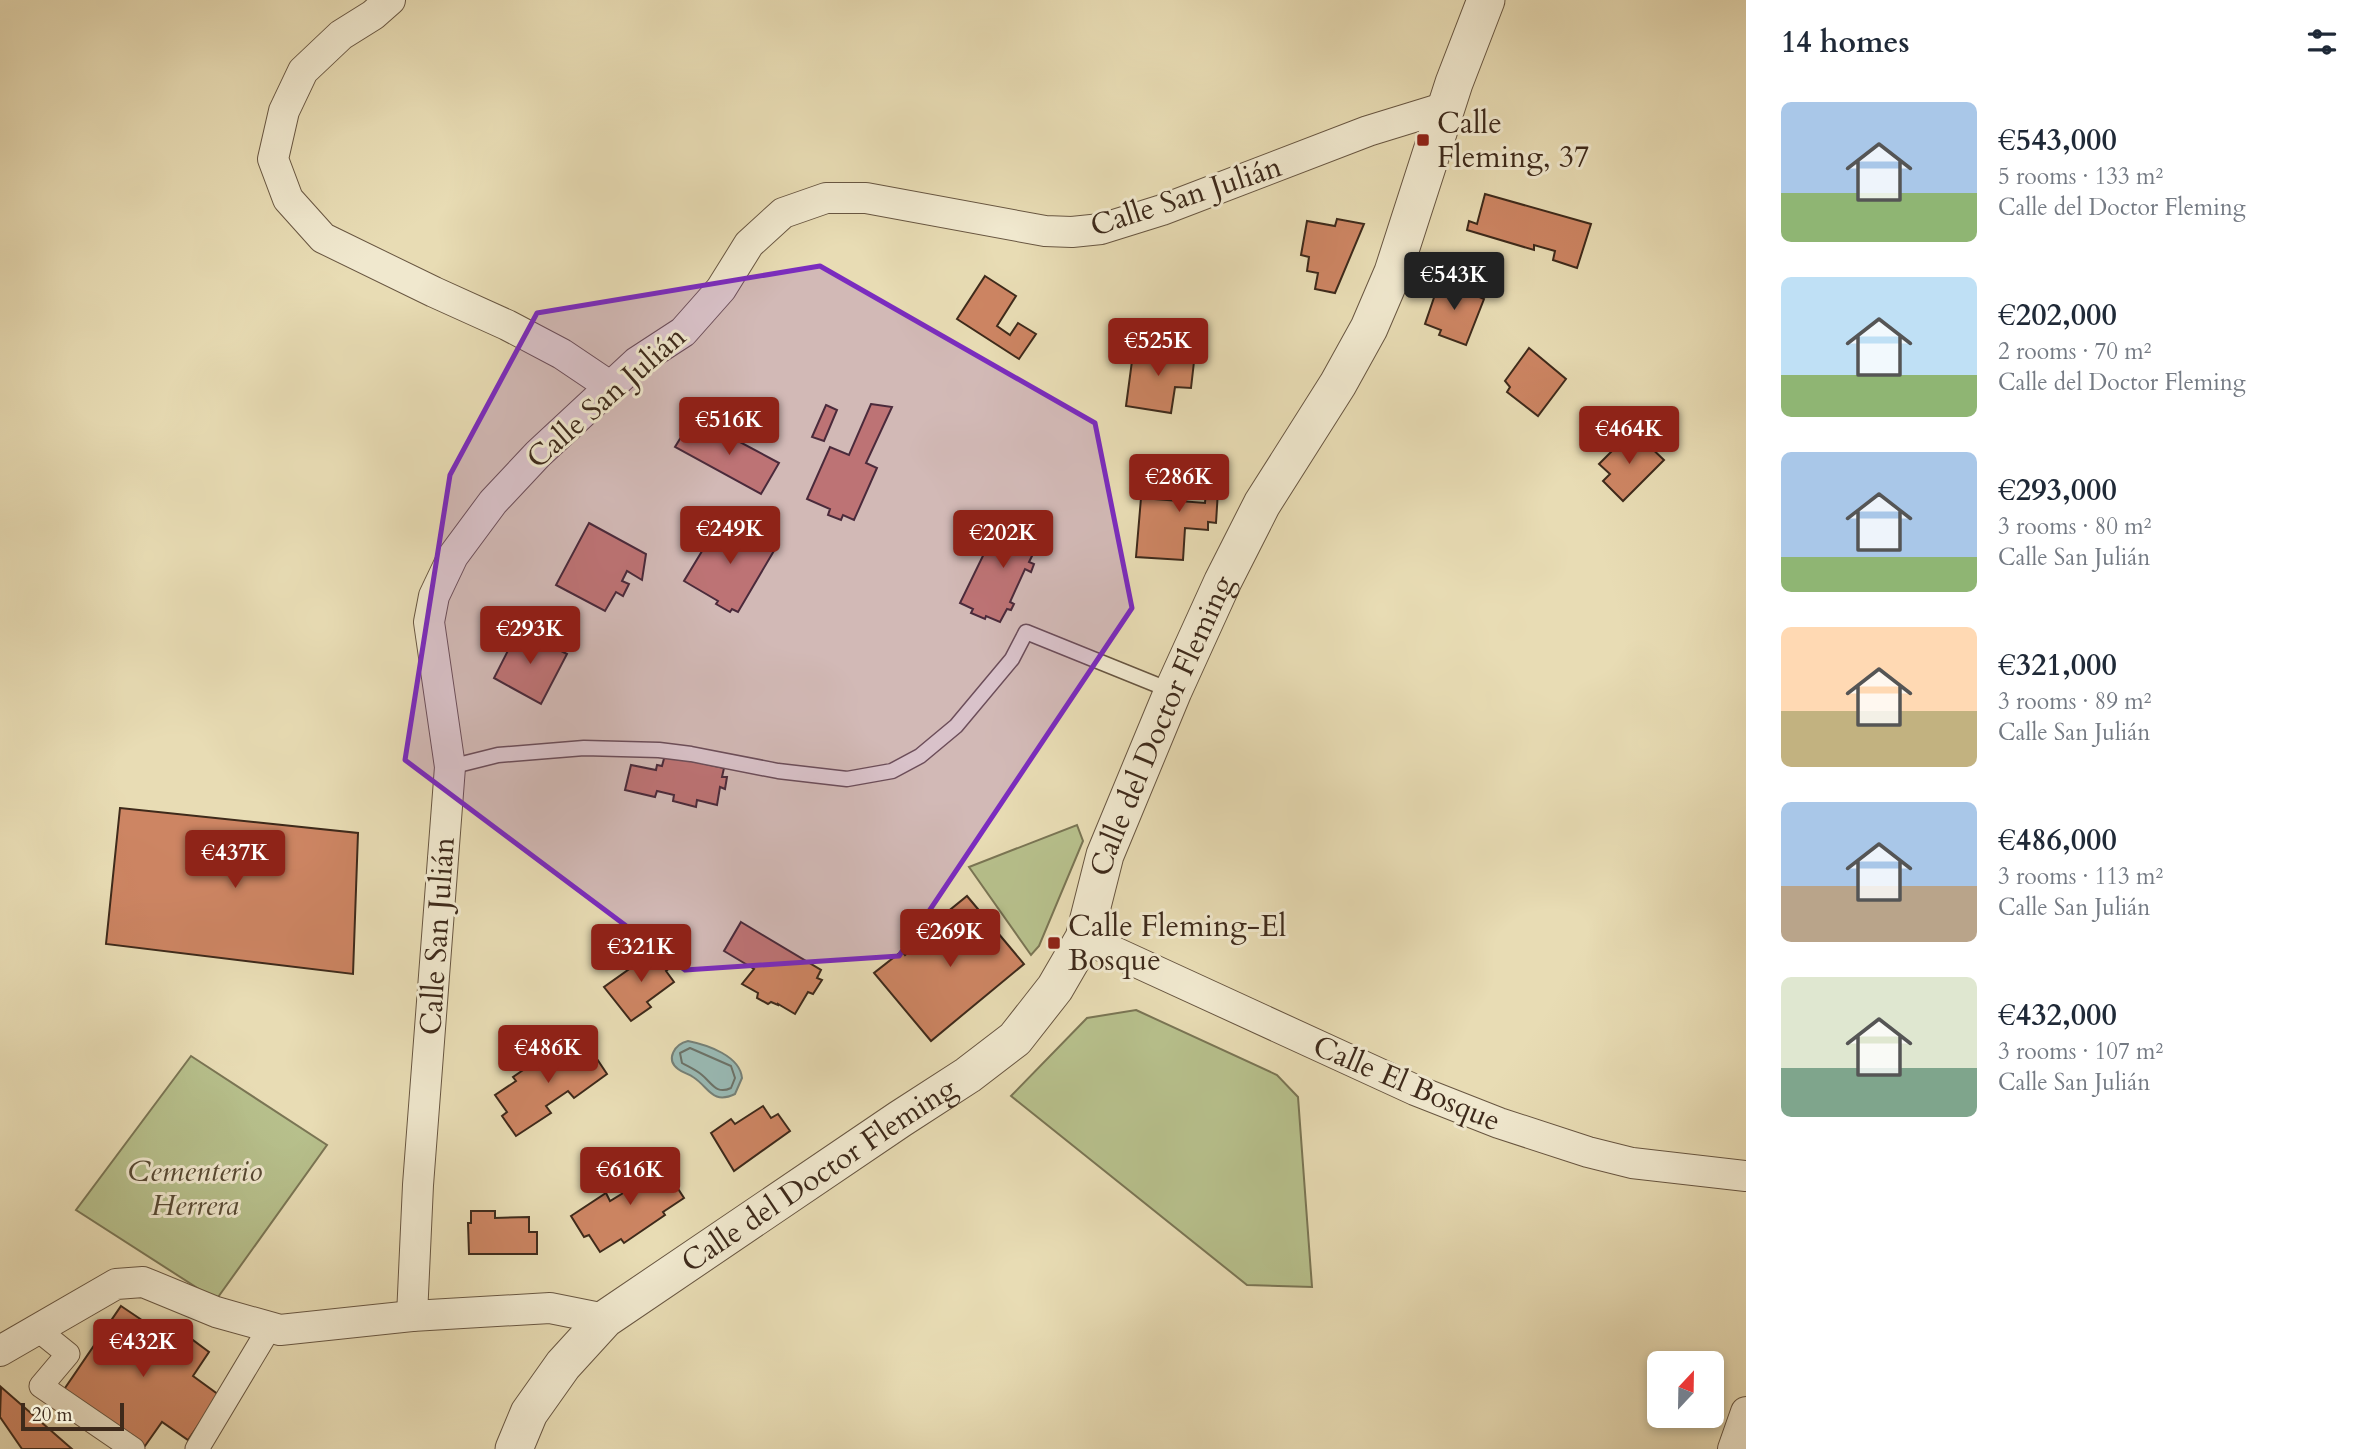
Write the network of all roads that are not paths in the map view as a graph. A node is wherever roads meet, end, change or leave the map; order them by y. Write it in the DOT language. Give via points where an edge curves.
graph roads {
  1 [pos="390,0"];
  2 [pos="1486,0"];
  3 [pos="1446,107"];
  4 [pos="611,387"];
  5 [pos="1173,691"];
  6 [pos="450,767"];
  7 [pos="1084,938"];
  8 [pos="1746,1176"];
  9 [pos="412,1316"];
  10 [pos="606,1319"];
  11 [pos="270,1327"];
  12 [pos="37,1329"];
  13 [pos="0,1351"];
  14 [pos="1746,1412"];
  15 [pos="133,1449"];
  16 [pos="197,1449"];
  17 [pos="514,1449"];
  18 [pos="1733,1449"];
  1 -- 4 [label="street" via="341,35 303,71 284,111 273,159 288,199 323,238 507,325"];
  2 -- 3 [label="street, Calle del Doctor Fleming"];
  3 -- 4 [label="street, Calle San Julián" via="1101,229 1045,231 866,198 826,198 783,213 749,244 721,289 683,332 637,362"];
  3 -- 5 [label="street, Calle del Doctor Fleming" via="1369,328 1262,504"];
  4 -- 6 [label="street, Calle San Julián" via="493,502 453,556 434,596 429,622"];
  5 -- 6 [label="lane" via="1026,632 1012,659 956,726 920,756 892,771 847,779 670,751 584,748 498,755"];
  5 -- 7 [label="street, Calle del Doctor Fleming" via="1105,855"];
  6 -- 9 [label="street, Calle San Julián"];
  7 -- 8 [label="street, Calle El Bosque" via="1415,1090 1499,1123 1632,1163"];
  7 -- 10 [label="street, Calle del Doctor Fleming" via="1055,988 1015,1039"];
  9 -- 10 [label="street" via="550,1308"];
  9 -- 11 [label="street" via="280,1330"];
  10 -- 17 [label="street, Calle del Doctor Fleming" via="563,1365 528,1413"];
  11 -- 12 [label="street" via="216,1312 143,1282 117,1284"];
  11 -- 16 [label="street"];
  12 -- 13 [label="street"];
  12 -- 15 [label="street" via="68,1354 41,1386"];
  14 -- 18 [label="street"];
}
